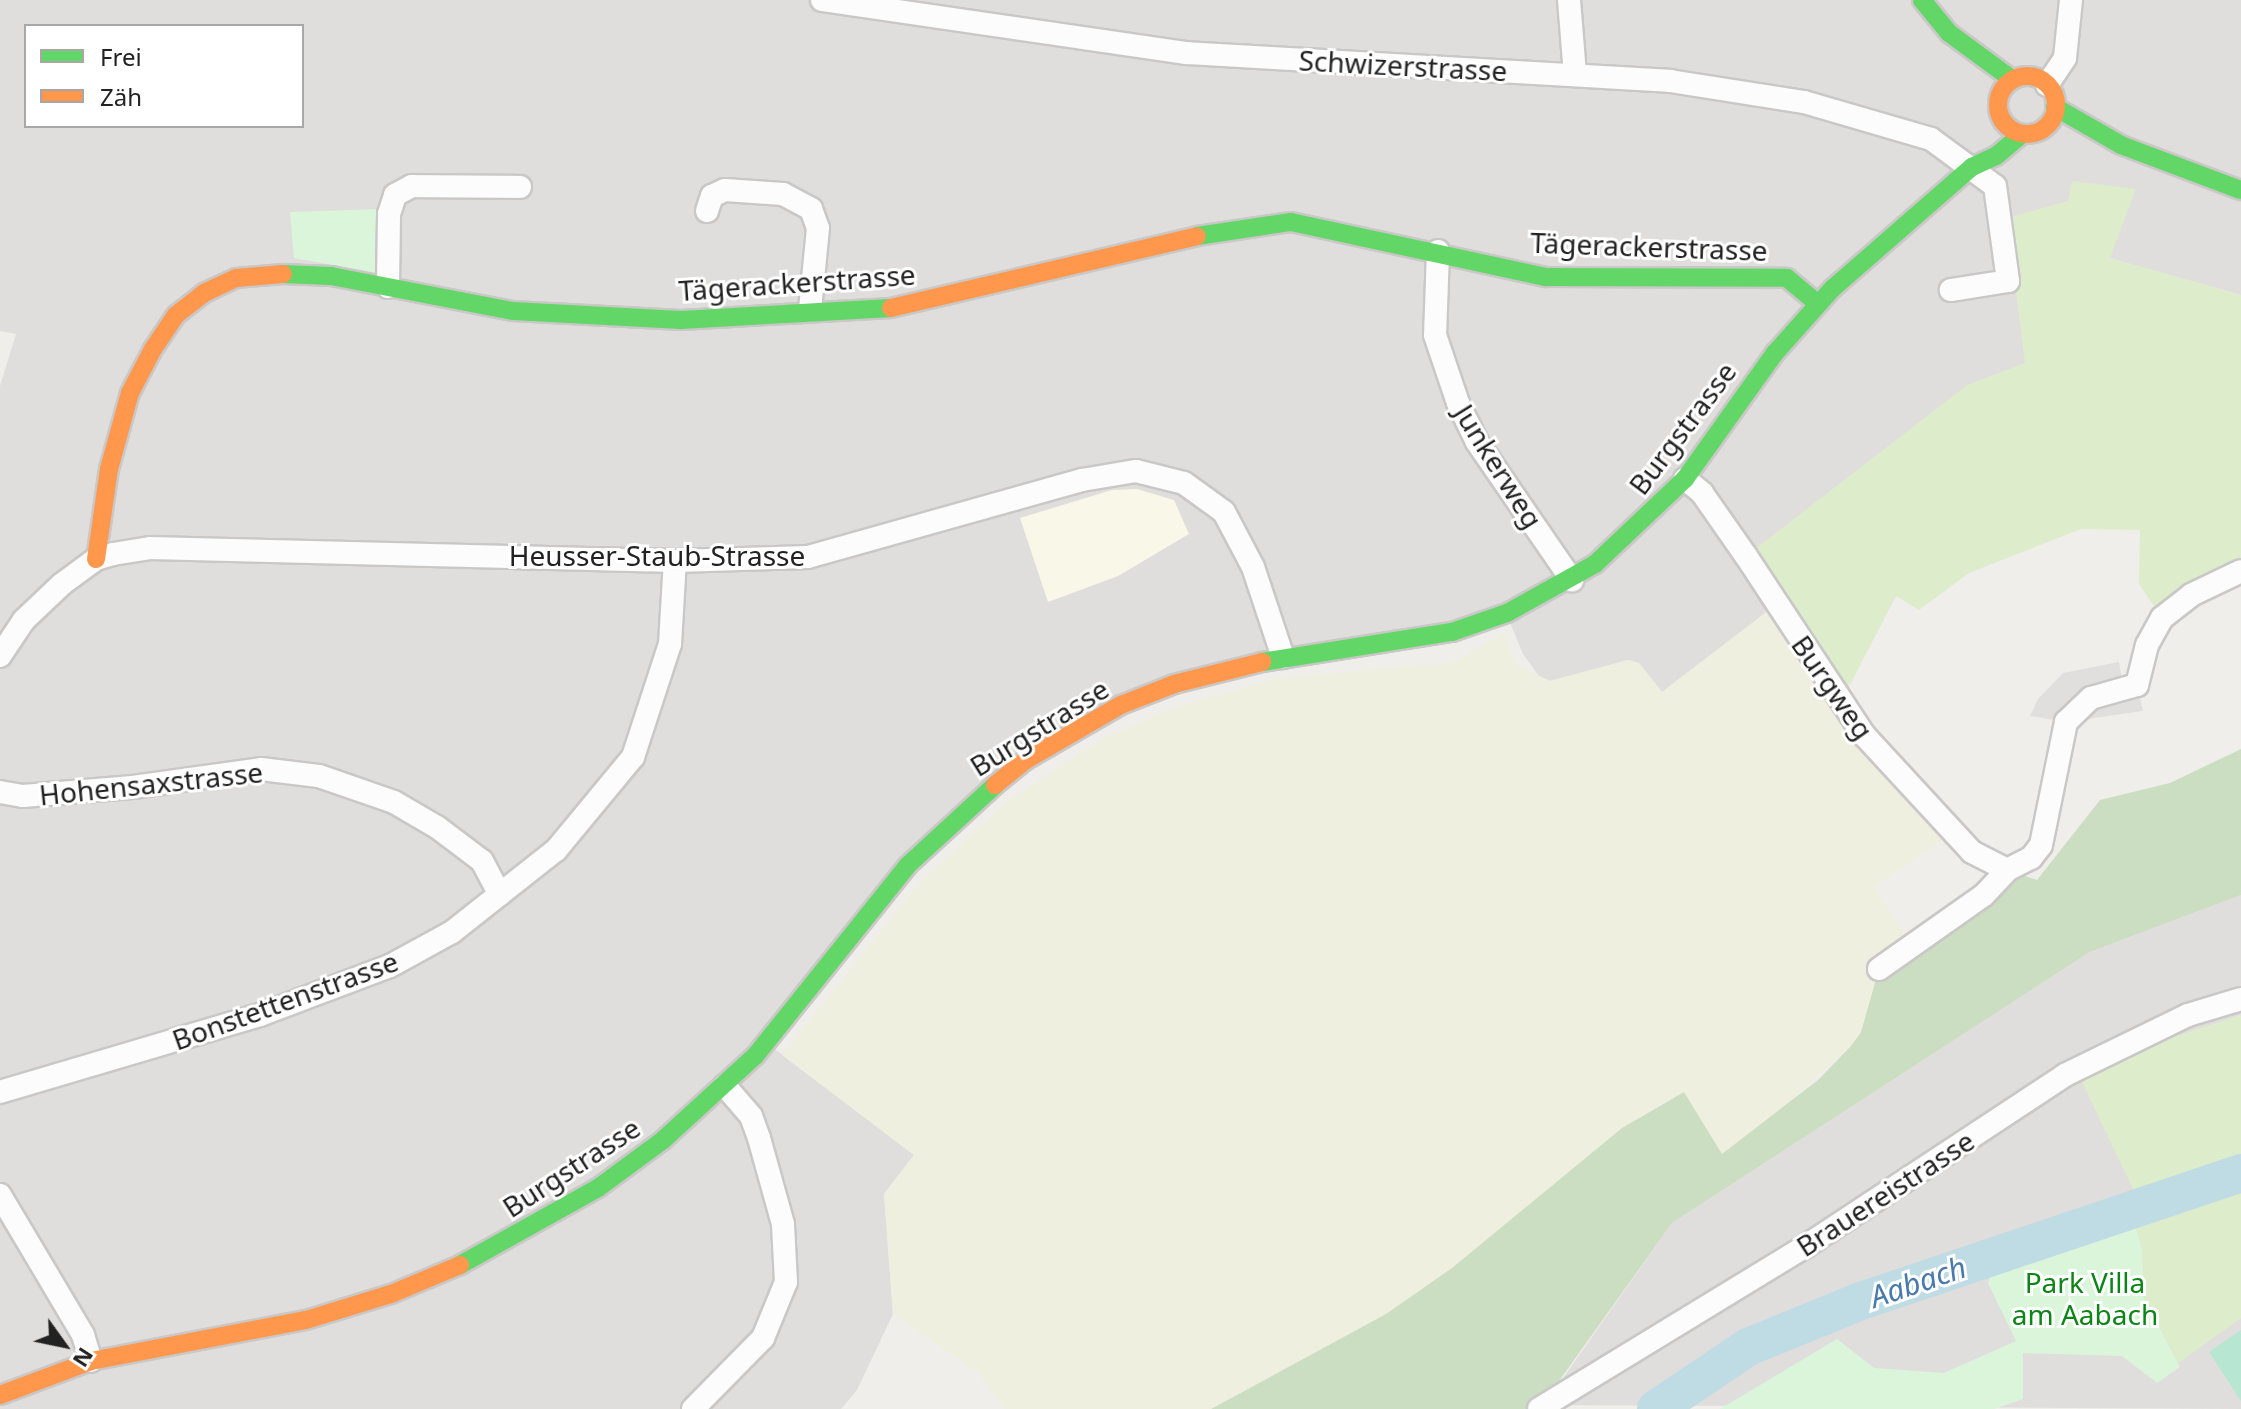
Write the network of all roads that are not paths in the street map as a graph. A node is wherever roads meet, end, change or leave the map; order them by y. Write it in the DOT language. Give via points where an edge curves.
graph roads {
  1 [pos="822,0"];
  2 [pos="1569,0"];
  3 [pos="1922,0"];
  4 [pos="2071,0"];
  5 [pos="1949,33"];
  6 [pos="1575,74"];
  7 [pos="2013,80"];
  8 [pos="2047,85"];
  9 [pos="1999,96"];
  10 [pos="2055,107"];
  11 [pos="2044,128"];
  12 [pos="1992,131"];
  13 [pos="2022,134"];
  14 [pos="2121,145"];
  15 [pos="1972,167"];
  16 [pos="520,187"];
  17 [pos="2241,190"];
  18 [pos="707,211"];
  19 [pos="1438,251"];
  20 [pos="388,287"];
  21 [pos="1951,290"];
  22 [pos="1818,304"];
  23 [pos="810,310"];
  24 [pos="1685,479"];
  25 [pos="96,559"];
  26 [pos="675,561"];
  27 [pos="2241,571"];
  28 [pos="1572,580"];
  29 [pos="0,656"];
  30 [pos="1283,657"];
  31 [pos="0,792"];
  32 [pos="2007,870"];
  33 [pos="500,895"];
  34 [pos="1879,969"];
  35 [pos="2241,999"];
  36 [pos="725,1086"];
  37 [pos="0,1092"];
  38 [pos="0,1195"];
  39 [pos="91,1361"];
  40 [pos="0,1395"];
  41 [pos="693,1409"];
  42 [pos="1539,1409"];
  1 -- 6 [label="street, Schwizerstrasse" via="1186,53"];
  2 -- 6 [label="street"];
  3 -- 5 [label="street"];
  4 -- 8 [label="street" via="2065,58"];
  5 -- 7 [label="street"];
  5 -- 9 [label="street"];
  6 -- 15 [label="street, Schwizerstrasse" via="1701,84 1804,102 1931,139"];
  7 -- 8 [label="street" via="2031,77"];
  7 -- 9 [label="street"];
  8 -- 10 [label="street"];
  9 -- 12 [label="street"];
  10 -- 11 [label="street"];
  10 -- 14 [label="street"];
  11 -- 13 [label="street"];
  11 -- 14 [label="street"];
  12 -- 13 [label="street"];
  12 -- 15 [label="street, Burgstrasse"];
  13 -- 15 [label="street, Burgstrasse" via="1996,156"];
  14 -- 17 [label="street"];
  15 -- 21 [label="street, Schwizerstrasse" via="1995,186 2008,281"];
  15 -- 22 [label="street, Burgstrasse"];
  16 -- 20 [label="street" via="412,186 395,195 389,214"];
  18 -- 23 [label="street" via="712,196 725,190 783,194 811,209 818,228"];
  19 -- 22 [label="street, Tägerackerstrasse" via="1546,277 1787,278"];
  19 -- 23 [label="street, Tägerackerstrasse" via="1310,223 1267,224 906,307"];
  19 -- 28 [label="street, Junkerweg" via="1435,335 1458,403 1477,442"];
  20 -- 23 [label="street, Tägerackerstrasse" via="513,311 574,315 681,320"];
  20 -- 25 [label="street, Tägerackerstrasse" via="292,271 263,273 204,293 176,315 130,393 109,469"];
  22 -- 24 [label="street, Burgstrasse" via="1750,384"];
  24 -- 28 [label="street, Burgstrasse" via="1637,529"];
  24 -- 32 [label="street, Burgweg" via="1720,518 1864,735 1972,852"];
  25 -- 26 [label="street, Heusser-Staub-Strasse" via="150,548"];
  25 -- 29 [label="street, Heusser-Staub-Strasse" via="24,620"];
  26 -- 30 [label="street, Heusser-Staub-Strasse" via="808,557 1097,476 1159,474 1205,494 1224,512 1253,567"];
  26 -- 33 [label="street, Bonstettenstrasse" via="670,644 653,710 633,757 556,850"];
  27 -- 32 [label="street" via="2201,588 2162,618 2147,645 2137,685 2091,698 2066,722 2041,845 2031,858"];
  28 -- 30 [label="street, Burgstrasse" via="1507,613 1452,632"];
  30 -- 36 [label="street, Burgstrasse" via="1211,673 1121,705 1026,760 934,838 763,1048"];
  31 -- 33 [label="street, Hohensaxstrasse" via="23,796 133,787 261,769 319,776 394,802 437,827 482,861"];
  32 -- 34 [label="street" via="1984,895"];
  33 -- 37 [label="street, Bonstettenstrasse" via="452,932 390,966 260,1015"];
  35 -- 42 [label="street, Brauereistrasse" via="2188,1015 2065,1075 1806,1246"];
  36 -- 39 [label="street, Burgstrasse" via="598,1188 460,1266 306,1320"];
  36 -- 41 [label="street" via="751,1116 759,1138 783,1224 786,1282 763,1338"];
  38 -- 39 [label="street" via="83,1335"];
  39 -- 40 [label="street, Burgstrasse"];
}
